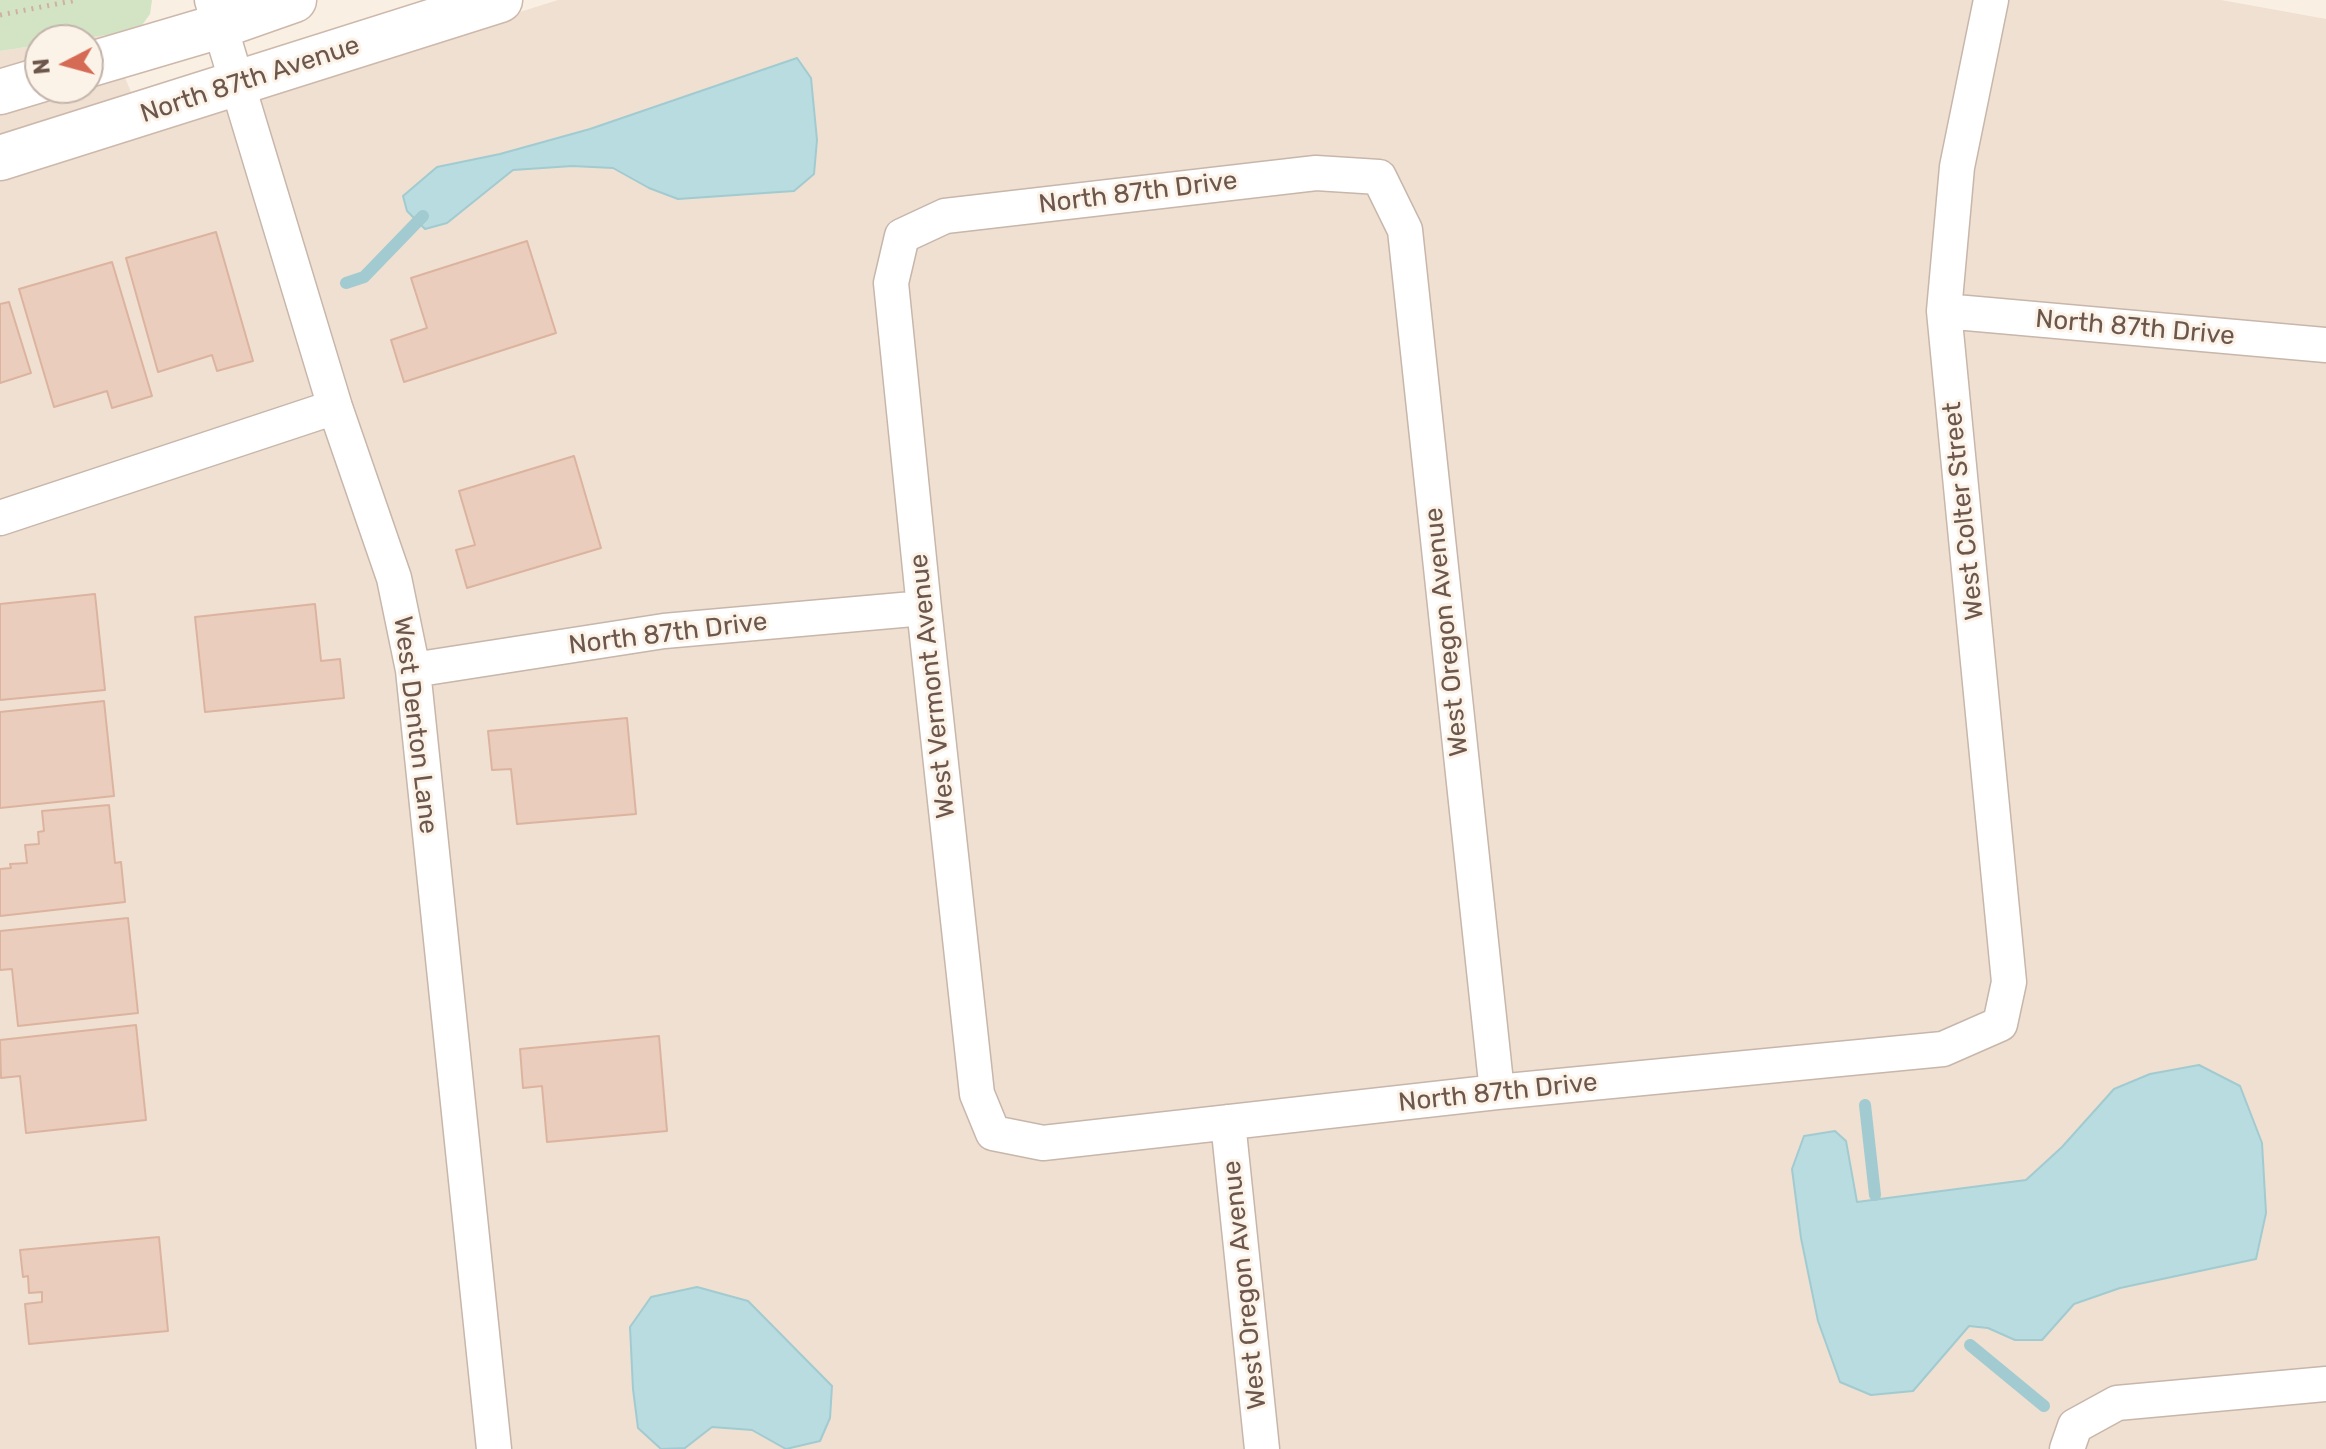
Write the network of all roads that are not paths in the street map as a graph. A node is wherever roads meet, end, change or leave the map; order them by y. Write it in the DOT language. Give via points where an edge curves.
graph roads {
  1 [pos="294,0"];
  2 [pos="500,0"];
  3 [pos="1991,0"];
  4 [pos="216,13"];
  5 [pos="104,58"];
  6 [pos="238,84"];
  7 [pos="24,85"];
  8 [pos="0,92"];
  9 [pos="0,158"];
  10 [pos="1379,177"];
  11 [pos="902,236"];
  12 [pos="1944,311"];
  13 [pos="2326,345"];
  14 [pos="335,407"];
  15 [pos="0,518"];
  16 [pos="924,608"];
  17 [pos="413,670"];
  18 [pos="2000,1024"];
  19 [pos="1497,1092"];
  20 [pos="1228,1122"];
  21 [pos="993,1133"];
  22 [pos="2326,1384"];
  23 [pos="2071,1438"];
  24 [pos="494,1449"];
  25 [pos="1262,1449"];
  1 -- 4 [label="street"];
  2 -- 6 [label="street, North 87th Avenue"];
  3 -- 12 [label="street, West Colter Street" via="1957,167"];
  4 -- 5 [label="street"];
  4 -- 6 [label="street, West Denton Lane"];
  6 -- 9 [label="street, North 87th Avenue"];
  6 -- 14 [label="street, West Denton Lane"];
  7 -- 8 [label="street"];
  10 -- 11 [label="street, North 87th Drive" via="1316,173 945,216"];
  10 -- 19 [label="street, West Oregon Avenue" via="1405,230"];
  11 -- 16 [label="street, West Vermont Avenue" via="891,283"];
  12 -- 13 [label="street, North 87th Drive"];
  12 -- 18 [label="street, West Colter Street" via="2009,982"];
  14 -- 15 [label="street"];
  14 -- 17 [label="street, West Denton Lane" via="394,578"];
  16 -- 17 [label="street, North 87th Drive" via="664,631"];
  16 -- 21 [label="street, West Vermont Avenue" via="977,1094"];
  17 -- 24 [label="street, West Denton Lane"];
  18 -- 19 [label="street, North 87th Drive" via="1943,1049"];
  19 -- 20 [label="street, North 87th Drive"];
  20 -- 21 [label="street, North 87th Drive" via="1043,1143"];
  20 -- 25 [label="street, West Oregon Avenue"];
  22 -- 23 [label="street" via="2117,1403"];
}
